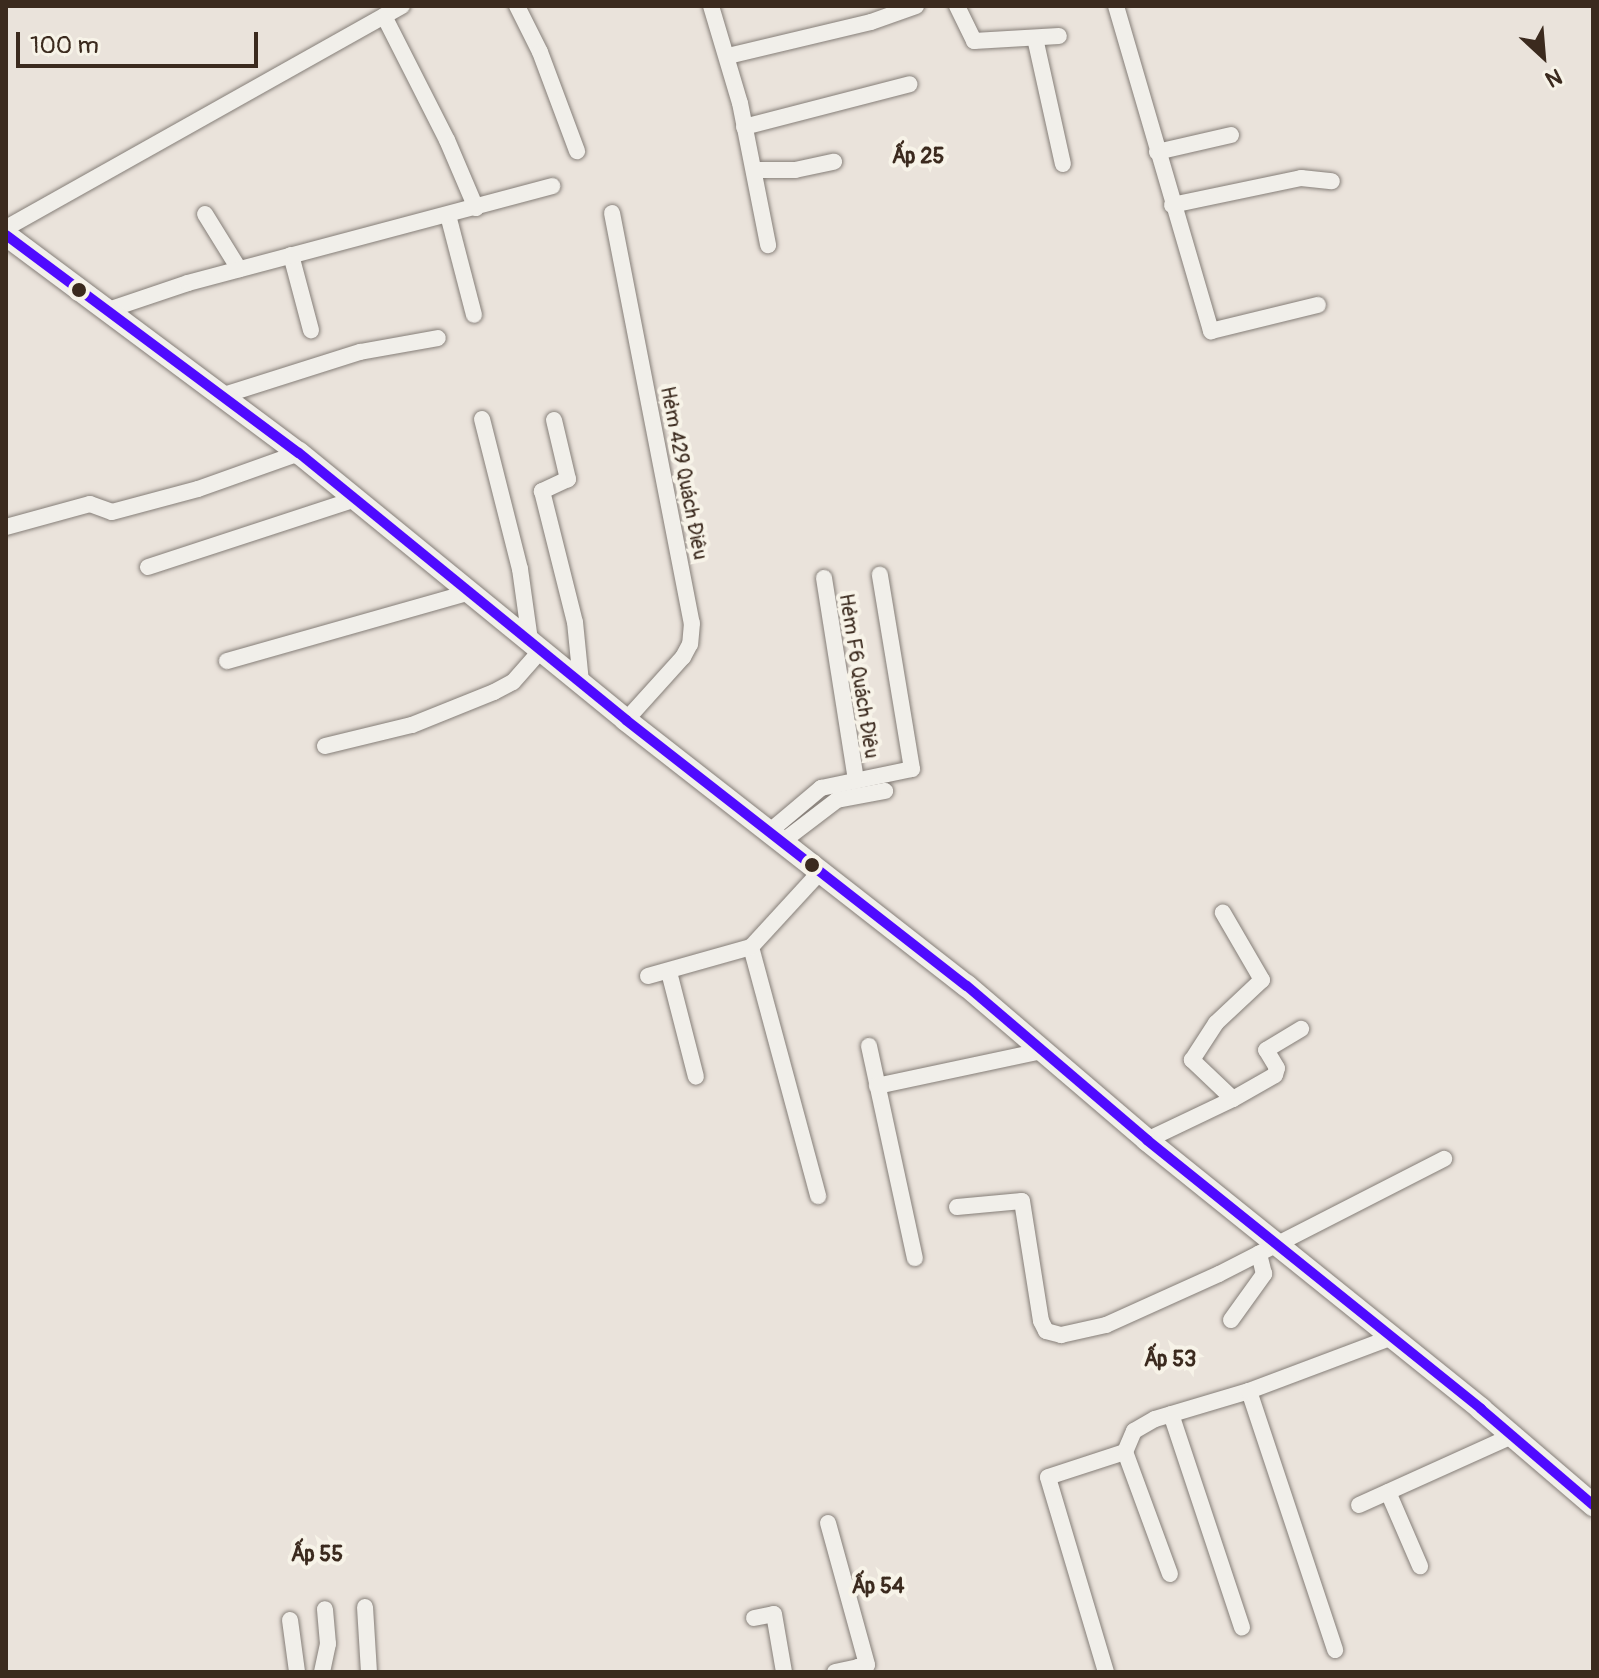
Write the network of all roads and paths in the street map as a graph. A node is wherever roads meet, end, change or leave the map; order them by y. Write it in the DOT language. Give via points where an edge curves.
graph roads {
  1 [pos="517,6"];
  2 [pos="711,6"];
  3 [pos="916,6"];
  4 [pos="957,6"];
  5 [pos="1116,6"];
  6 [pos="389,11"];
  7 [pos="1059,36"];
  8 [pos="1035,38"];
  9 [pos="728,56"];
  10 [pos="910,84"];
  11 [pos="744,127"];
  12 [pos="1231,135"];
  13 [pos="577,151"];
  14 [pos="1157,152"];
  15 [pos="834,162"];
  16 [pos="1063,164"];
  17 [pos="754,170"];
  18 [pos="1332,181"];
  19 [pos="552,186"];
  20 [pos="1172,205"];
  21 [pos="476,208"];
  22 [pos="612,213"];
  23 [pos="205,214"];
  24 [pos="448,215"];
  25 [pos="6,228"];
  26 [pos="6,235"];
  27 [pos="768,245"];
  28 [pos="291,255"];
  29 [pos="239,269"];
  30 [pos="1318,305"];
  31 [pos="105,311"];
  32 [pos="474,315"];
  33 [pos="311,330"];
  34 [pos="438,338"];
  35 [pos="221,396"];
  36 [pos="482,419"];
  37 [pos="554,420"];
  38 [pos="299,453"];
  39 [pos="356,499"];
  40 [pos="6,527"];
  41 [pos="148,567"];
  42 [pos="880,575"];
  43 [pos="824,578"];
  44 [pos="471,592"];
  45 [pos="535,645"];
  46 [pos="227,661"];
  47 [pos="581,682"];
  48 [pos="626,720"];
  49 [pos="325,746"];
  50 [pos="856,780"];
  51 [pos="885,791"];
  52 [pos="776,837"];
  53 [pos="820,872"];
  54 [pos="1223,913"];
  55 [pos="751,947"];
  56 [pos="669,972"];
  57 [pos="648,976"];
  58 [pos="1301,1029"];
  59 [pos="869,1046"];
  60 [pos="1041,1051"];
  61 [pos="696,1077"];
  62 [pos="877,1086"];
  63 [pos="1233,1099"];
  64 [pos="1147,1140"];
  65 [pos="1444,1159"];
  66 [pos="818,1196"];
  67 [pos="957,1207"];
  68 [pos="1267,1250"];
  69 [pos="915,1258"];
  70 [pos="1231,1320"];
  71 [pos="1390,1338"];
  72 [pos="1249,1391"];
  73 [pos="1171,1414"];
  74 [pos="1512,1436"];
  75 [pos="1125,1452"];
  76 [pos="1388,1492"];
  77 [pos="1359,1505"];
  78 [pos="1593,1505"];
  79 [pos="828,1523"];
  80 [pos="1420,1566"];
  81 [pos="1170,1574"];
  82 [pos="365,1607"];
  83 [pos="325,1609"];
  84 [pos="754,1618"];
  85 [pos="290,1620"];
  86 [pos="1242,1628"];
  87 [pos="1335,1650"];
  88 [pos="859,1670"];
  89 [pos="297,1672"];
  90 [pos="322,1672"];
  91 [pos="369,1672"];
  92 [pos="784,1672"];
  93 [pos="835,1672"];
  94 [pos="1106,1672"];
  1 -- 13 [label="street"];
  2 -- 9 [label="street"];
  3 -- 9 [label="street"];
  4 -- 8 [label="street" via="974,41"];
  5 -- 14 [label="street"];
  6 -- 21 [label="street"];
  6 -- 25 [label="street"];
  7 -- 8 [label="street"];
  8 -- 16 [label="street"];
  9 -- 11 [label="street"];
  10 -- 11 [label="street"];
  11 -- 17 [label="street"];
  12 -- 14 [label="street"];
  14 -- 20 [label="street"];
  15 -- 17 [label="street" via="795,170"];
  17 -- 27 [label="street"];
  18 -- 20 [label="street" via="1301,178"];
  19 -- 21 [label="street"];
  20 -- 30 [label="street" via="1211,331"];
  21 -- 24 [label="street"];
  22 -- 48 [label="street, Hẻm 429 Quách Điêu" via="692,623 683,657"];
  23 -- 29 [label="street"];
  24 -- 28 [label="street"];
  24 -- 32 [label="street"];
  26 -- 31 [label="main road"];
  28 -- 29 [label="street"];
  28 -- 33 [label="street"];
  29 -- 31 [label="street"];
  31 -- 35 [label="main road"];
  34 -- 35 [label="street" via="360,352"];
  35 -- 38 [label="main road"];
  36 -- 45 [label="street"];
  37 -- 47 [label="street" via="568,479 542,491 575,622"];
  38 -- 39 [label="main road"];
  38 -- 40 [label="street" via="112,512 90,504"];
  39 -- 41 [label="street"];
  39 -- 44 [label="main road"];
  42 -- 50 [label="street" via="912,769"];
  43 -- 50 [label="street, Hẻm F6 Quách Điêu"];
  44 -- 45 [label="main road"];
  44 -- 46 [label="street"];
  45 -- 47 [label="main road"];
  45 -- 49 [label="street" via="513,682 494,692 412,725"];
  47 -- 48 [label="main road"];
  48 -- 52 [label="main road"];
  50 -- 52 [label="street" via="821,788"];
  51 -- 52 [label="street" via="837,800"];
  52 -- 53 [label="main road"];
  53 -- 55 [label="street"];
  53 -- 60 [label="main road"];
  54 -- 63 [label="street" via="1262,980 1216,1023 1192,1060"];
  55 -- 56 [label="street"];
  55 -- 66 [label="street"];
  56 -- 57 [label="street"];
  56 -- 61 [label="street"];
  58 -- 63 [label="street" via="1266,1050 1277,1068 1275,1075"];
  59 -- 62 [label="street"];
  60 -- 62 [label="street"];
  60 -- 64 [label="main road"];
  62 -- 69 [label="street"];
  63 -- 64 [label="street"];
  64 -- 68 [label="main road"];
  65 -- 68 [label="street"];
  67 -- 68 [label="street" via="1022,1201 1041,1321 1046,1331 1057,1335 1106,1325"];
  68 -- 70 [label="street" via="1264,1274"];
  68 -- 71 [label="main road"];
  71 -- 72 [label="street"];
  71 -- 74 [label="main road"];
  72 -- 73 [label="street"];
  72 -- 87 [label="street"];
  73 -- 75 [label="street" via="1134,1431"];
  73 -- 86 [label="street"];
  74 -- 76 [label="street"];
  74 -- 78 [label="main road"];
  75 -- 81 [label="street"];
  75 -- 94 [label="street" via="1048,1477"];
  76 -- 77 [label="street"];
  76 -- 80 [label="street"];
  79 -- 88 [label="street" via="867,1665"];
  82 -- 91 [label="street"];
  83 -- 90 [label="street" via="328,1644"];
  84 -- 92 [label="street" via="774,1614"];
  85 -- 89 [label="street"];
  88 -- 93 [label="street"];
}
